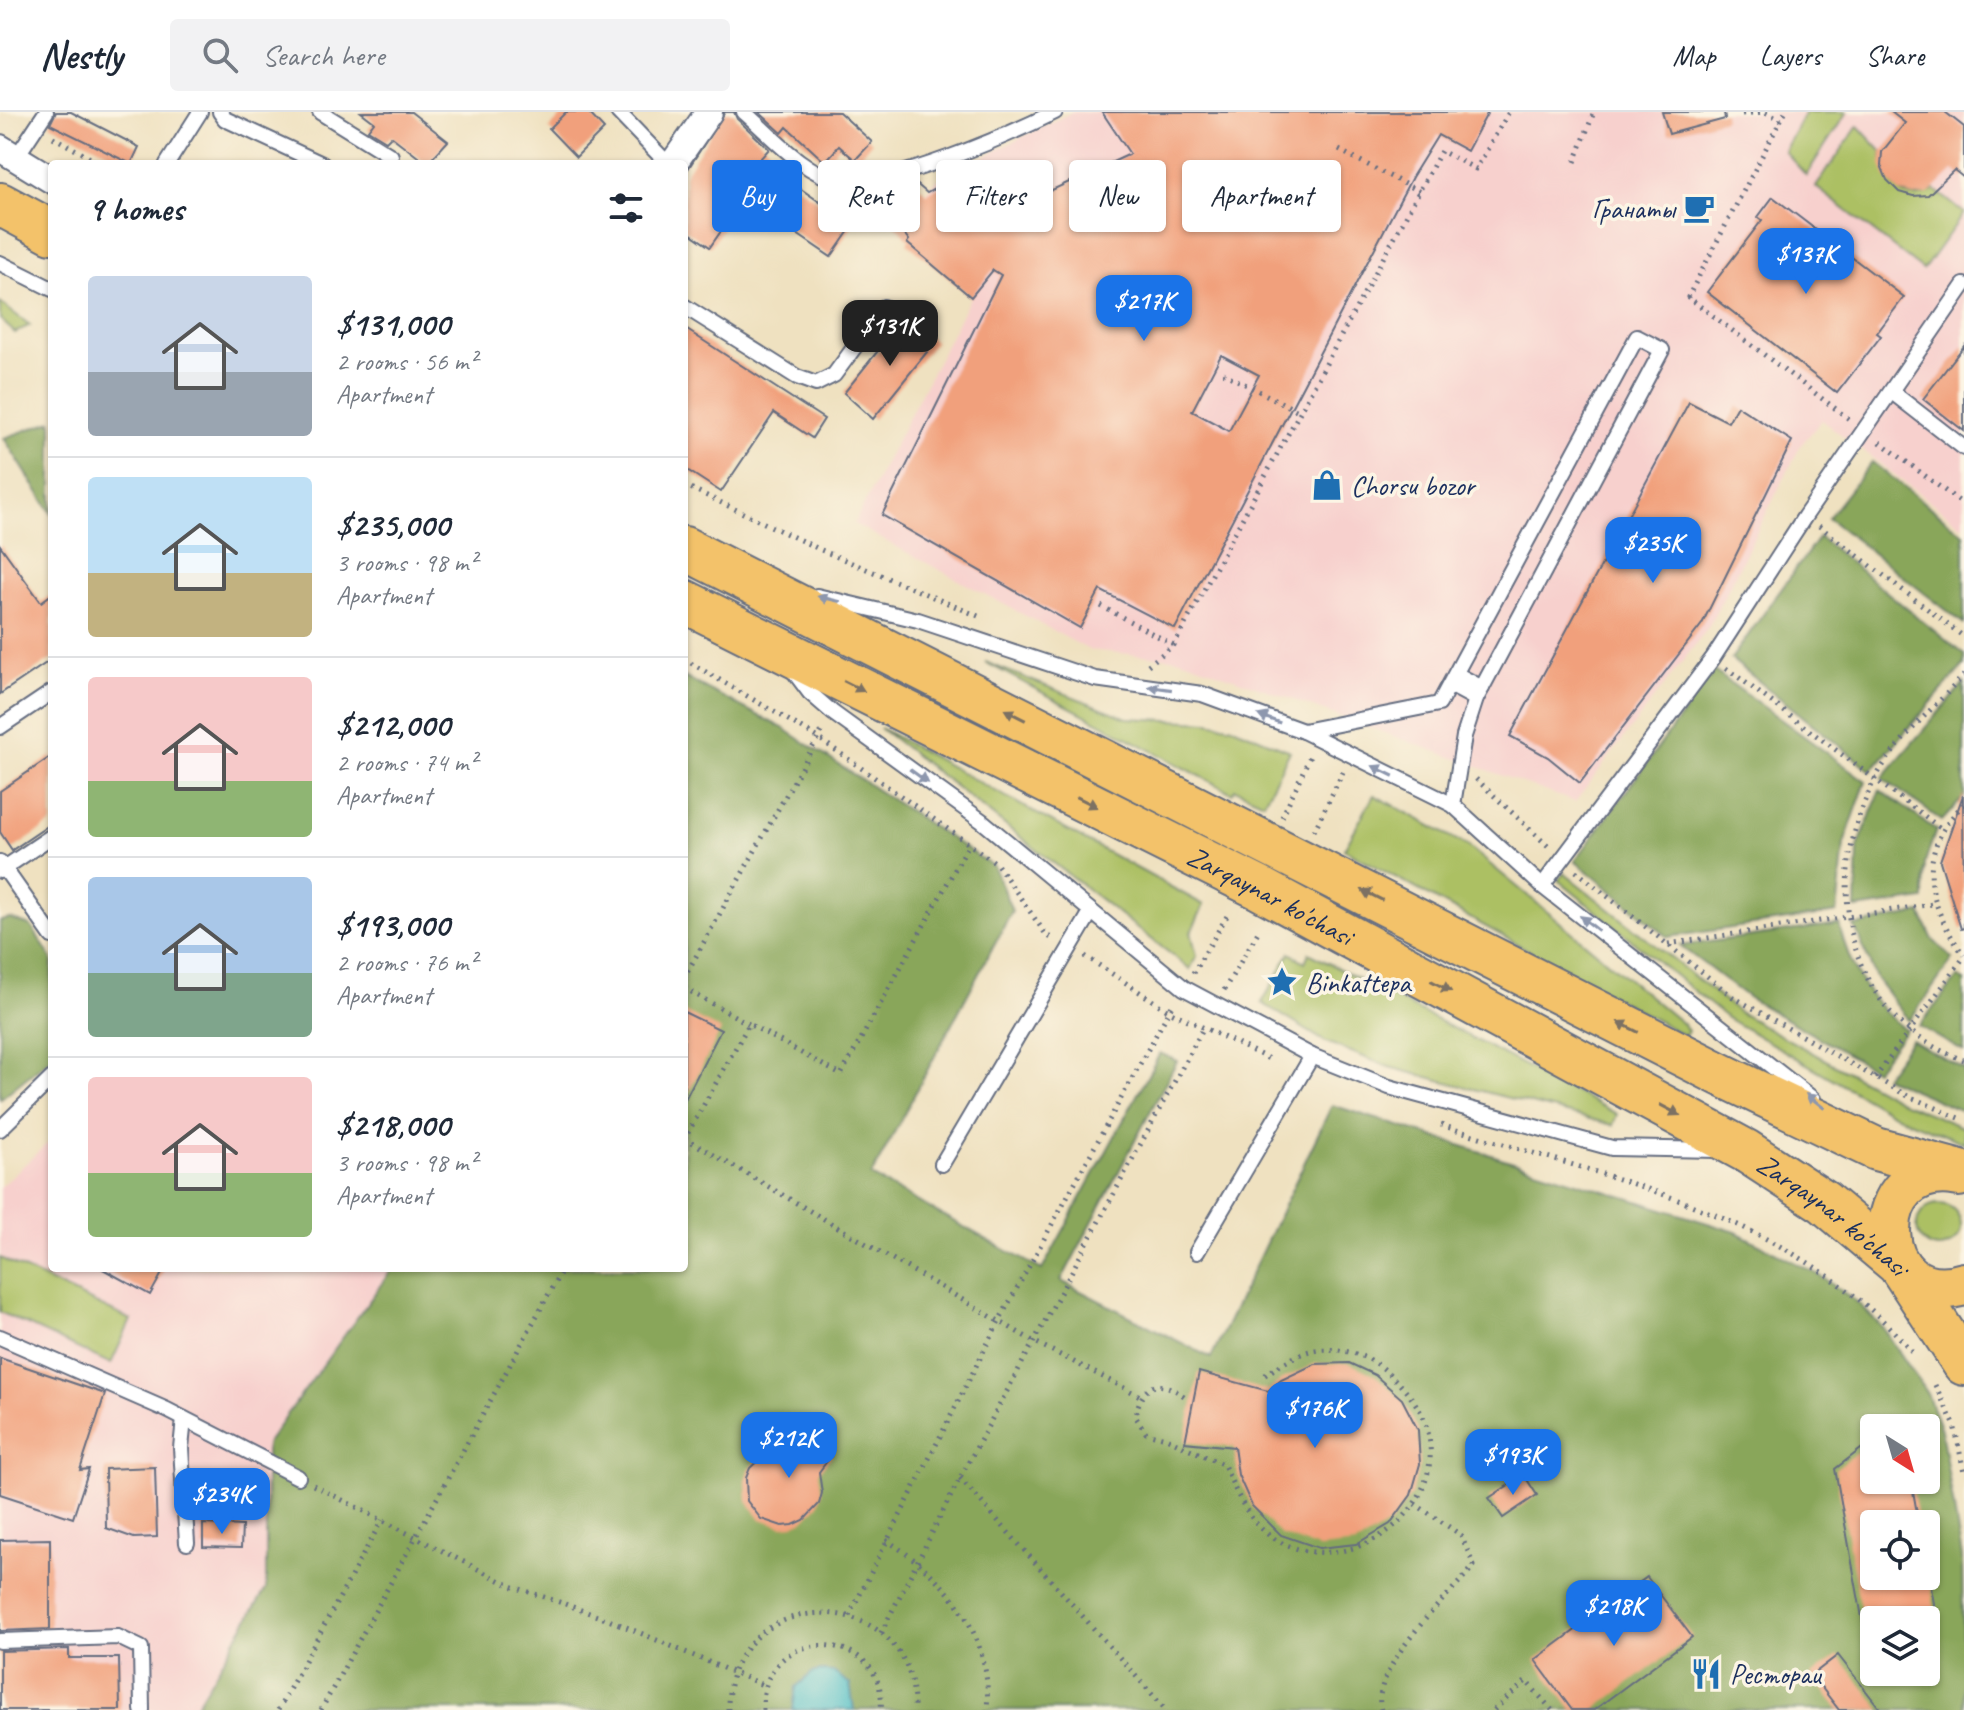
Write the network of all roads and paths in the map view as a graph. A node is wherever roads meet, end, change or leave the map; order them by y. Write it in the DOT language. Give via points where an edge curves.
graph roads {
  1 [pos="46,112"];
  2 [pos="200,112"];
  3 [pos="220,112"];
  4 [pos="320,112"];
  5 [pos="618,112"];
  6 [pos="709,112"];
  7 [pos="744,112"];
  8 [pos="1055,112"];
  9 [pos="1509,112"];
  10 [pos="1594,112"];
  11 [pos="1785,112"];
  12 [pos="1742,114"];
  13 [pos="1781,120"];
  14 [pos="36,128"];
  15 [pos="1339,150"];
  16 [pos="8,154"];
  17 [pos="391,156"];
  18 [pos="94,160"];
  19 [pos="170,160"];
  20 [pos="313,160"];
  21 [pos="666,160"];
  22 [pos="673,160"];
  23 [pos="1575,162"];
  24 [pos="48,178"];
  25 [pos="1420,192"];
  26 [pos="0,204"];
  27 [pos="48,230"];
  28 [pos="0,263"];
  29 [pos="1964,285"];
  30 [pos="48,287"];
  31 [pos="884,307"];
  32 [pos="688,309"];
  33 [pos="1223,373"];
  34 [pos="1892,392"];
  35 [pos="1300,412"];
  36 [pos="1865,431"];
  37 [pos="1964,448"];
  38 [pos="688,487"];
  39 [pos="1964,505"];
  40 [pos="1805,516"];
  41 [pos="688,550"];
  42 [pos="749,580"];
  43 [pos="688,603"];
  44 [pos="1101,606"];
  45 [pos="990,621"];
  46 [pos="1964,637"];
  47 [pos="1174,645"];
  48 [pos="775,646"];
  49 [pos="1713,658"];
  50 [pos="688,661"];
  51 [pos="1136,664"];
  52 [pos="1964,675"];
  53 [pos="1453,679"];
  54 [pos="1479,694"];
  55 [pos="48,695"];
  56 [pos="833,713"];
  57 [pos="0,727"];
  58 [pos="1303,731"];
  59 [pos="817,737"];
  60 [pos="1318,739"];
  61 [pos="1351,756"];
  62 [pos="1459,763"];
  63 [pos="1875,779"];
  64 [pos="1964,804"];
  65 [pos="1453,805"];
  66 [pos="1281,818"];
  67 [pos="982,821"];
  68 [pos="1943,830"];
  69 [pos="1314,832"];
  70 [pos="48,838"];
  71 [pos="969,844"];
  72 [pos="1563,861"];
  73 [pos="1,867"];
  74 [pos="1542,886"];
  75 [pos="1933,904"];
  76 [pos="1091,912"];
  77 [pos="1227,916"];
  78 [pos="1847,917"];
  79 [pos="48,931"];
  80 [pos="1258,932"];
  81 [pos="1667,944"];
  82 [pos="1073,948"];
  83 [pos="1964,956"];
  84 [pos="688,971"];
  85 [pos="1184,988"];
  86 [pos="688,990"];
  87 [pos="1216,1003"];
  88 [pos="1167,1010"];
  89 [pos="749,1024"];
  90 [pos="1204,1028"];
  91 [pos="1911,1029"];
  92 [pos="1312,1056"];
  93 [pos="1964,1060"];
  94 [pos="1302,1074"];
  95 [pos="1875,1078"];
  96 [pos="48,1082"];
  97 [pos="1964,1120"];
  98 [pos="1432,1122"];
  99 [pos="0,1129"];
  100 [pos="688,1134"];
  101 [pos="688,1141"];
  102 [pos="1876,1149"];
  103 [pos="1746,1151"];
  104 [pos="942,1164"];
  105 [pos="1961,1174"];
  106 [pos="1197,1252"];
  107 [pos="1899,1265"];
  108 [pos="561,1272"];
  109 [pos="1964,1284"];
  110 [pos="999,1321"];
  111 [pos="0,1337"];
  112 [pos="1033,1341"];
  113 [pos="1922,1363"];
  114 [pos="1946,1369"];
  115 [pos="1262,1377"];
  116 [pos="1140,1396"];
  117 [pos="1184,1396"];
  118 [pos="184,1419"];
  119 [pos="1964,1472"];
  120 [pos="298,1477"];
  121 [pos="960,1478"];
  122 [pos="1415,1504"];
  123 [pos="382,1520"];
  124 [pos="416,1537"];
  125 [pos="886,1540"];
  126 [pos="187,1543"];
  127 [pos="919,1560"];
  128 [pos="849,1616"];
  129 [pos="881,1633"];
  130 [pos="0,1641"];
  131 [pos="733,1675"];
  132 [pos="765,1686"];
  133 [pos="142,1710"];
  134 [pos="278,1710"];
  135 [pos="321,1710"];
  136 [pos="728,1710"];
  137 [pos="763,1710"];
  138 [pos="881,1710"];
  139 [pos="914,1710"];
  140 [pos="987,1710"];
  141 [pos="1166,1710"];
  142 [pos="1381,1710"];
  143 [pos="1494,1710"];
  144 [pos="1552,1710"];
  1 -- 14 [label="lane"];
  2 -- 19 [label="lane"];
  3 -- 20 [label="lane"];
  4 -- 17 [label="lane"];
  5 -- 21 [label="lane"];
  6 -- 22 [label="street"];
  7 -- 8 [label="lane" via="814,171 839,181 864,182 993,139"];
  9 -- 25 [label="path" via="1476,169 1441,151"];
  10 -- 23 [label="path"];
  11 -- 13 [label="path"];
  12 -- 13 [label="path" via="1765,112"];
  13 -- 36 [label="path" via="1688,297"];
  14 -- 16 [label="lane"];
  14 -- 18 [label="path"];
  15 -- 25 [label="path"];
  16 -- 24 [label="street"];
  25 -- 35 [label="path"];
  26 -- 27 [label="main road"];
  28 -- 30 [label="lane"];
  29 -- 34 [label="lane"];
  31 -- 32 [label="lane" via="834,375 816,384"];
  33 -- 35 [label="path"];
  34 -- 36 [label="lane"];
  34 -- 37 [label="lane"];
  35 -- 47 [label="path"];
  36 -- 39 [label="path"];
  36 -- 40 [label="lane"];
  38 -- 45 [label="path"];
  40 -- 46 [label="path"];
  40 -- 49 [label="lane"];
  41 -- 42 [label="main road, Zarqaynar ko'chasi"];
  58 -- 42 [label="lane, one-way" via="1202,694 1095,679 918,620"];
  102 -- 42 [label="main road, Zarqaynar ko'chasi, one-way"];
  43 -- 48 [label="main road, Zarqaynar ko'chasi"];
  44 -- 47 [label="path"];
  47 -- 51 [label="path" via="1152,665"];
  48 -- 56 [label="lane" via="810,693"];
  48 -- 103 [label="main road, Zarqaynar ko'chasi, one-way" via="1261,889"];
  49 -- 63 [label="path"];
  49 -- 72 [label="lane"];
  50 -- 59 [label="path"];
  52 -- 63 [label="path"];
  53 -- 54 [label="lane"];
  53 -- 54 [label="lane" via="1637,337 1662,350"];
  53 -- 58 [label="lane" via="1439,704"];
  54 -- 62 [label="lane"];
  55 -- 57 [label="lane"];
  56 -- 59 [label="path"];
  56 -- 67 [label="lane, one-way"];
  58 -- 60 [label="lane"];
  59 -- 71 [label="path"];
  59 -- 84 [label="path"];
  60 -- 61 [label="lane"];
  60 -- 66 [label="path"];
  65 -- 61 [label="lane, one-way"];
  61 -- 69 [label="path"];
  62 -- 65 [label="lane"];
  62 -- 72 [label="path"];
  63 -- 68 [label="path"];
  63 -- 78 [label="path" via="1849,861"];
  64 -- 68 [label="path"];
  65 -- 74 [label="lane"];
  67 -- 71 [label="path"];
  67 -- 76 [label="lane"];
  68 -- 75 [label="path" via="1933,867"];
  70 -- 73 [label="lane"];
  71 -- 82 [label="path" via="996,863 1047,936"];
  71 -- 89 [label="path" via="841,1075"];
  72 -- 74 [label="lane"];
  72 -- 81 [label="path"];
  73 -- 79 [label="lane"];
  102 -- 74 [label="lane, one-way"];
  75 -- 78 [label="path"];
  75 -- 83 [label="path"];
  76 -- 82 [label="lane"];
  76 -- 85 [label="lane"];
  77 -- 85 [label="path"];
  78 -- 81 [label="path"];
  78 -- 91 [label="path" via="1853,949 1868,979 1886,1007"];
  80 -- 87 [label="path"];
  81 -- 95 [label="path" via="1733,997"];
  82 -- 88 [label="path"];
  82 -- 104 [label="lane"];
  83 -- 91 [label="path"];
  85 -- 87 [label="lane"];
  85 -- 88 [label="path"];
  86 -- 89 [label="path"];
  87 -- 90 [label="path"];
  87 -- 92 [label="lane"];
  88 -- 90 [label="path"];
  88 -- 110 [label="path"];
  89 -- 100 [label="path"];
  90 -- 94 [label="path"];
  90 -- 112 [label="path"];
  91 -- 93 [label="path"];
  91 -- 95 [label="path"];
  92 -- 94 [label="lane"];
  92 -- 103 [label="lane" via="1389,1087 1612,1148"];
  94 -- 106 [label="lane"];
  95 -- 97 [label="path"];
  96 -- 99 [label="lane"];
  98 -- 113 [label="path" via="1689,1204 1748,1229 1855,1294"];
  101 -- 110 [label="path"];
  102 -- 105 [label="main road, Zarqaynar ko'chasi"];
  103 -- 107 [label="main road, Zarqaynar ko'chasi" via="1824,1202"];
  105 -- 107 [label="main road" via="1936,1173 1918,1180 1896,1200 1887,1228"];
  107 -- 109 [label="main road" via="1931,1287"];
  107 -- 114 [label="main road, Zarqaynar ko'chasi"];
  108 -- 124 [label="path"];
  110 -- 112 [label="path"];
  110 -- 125 [label="path"];
  111 -- 118 [label="lane"];
  112 -- 116 [label="path"];
  112 -- 121 [label="path"];
  114 -- 119 [label="path"];
  115 -- 122 [label="path" via="1311,1350 1349,1351 1379,1365 1408,1391 1427,1427 1431,1462"];
  116 -- 117 [label="path" via="1153,1386 1170,1386"];
  116 -- 122 [label="path" via="1135,1416 1146,1433 1224,1465 1242,1506 1274,1539 1312,1553 1354,1550 1396,1528"];
  118 -- 120 [label="lane"];
  118 -- 126 [label="lane"];
  120 -- 123 [label="path"];
  121 -- 127 [label="path"];
  121 -- 141 [label="path"];
  122 -- 142 [label="path" via="1461,1535 1474,1566 1386,1673 1378,1699"];
  123 -- 124 [label="path"];
  123 -- 134 [label="path"];
  124 -- 131 [label="path, bridge" via="511,1586 619,1624"];
  124 -- 135 [label="path"];
  125 -- 127 [label="path"];
  125 -- 128 [label="path"];
  127 -- 129 [label="path"];
  127 -- 140 [label="path" via="956,1599 969,1623 985,1674"];
  128 -- 129 [label="path"];
  128 -- 131 [label="path" via="814,1612 779,1622 751,1644"];
  129 -- 139 [label="path" via="905,1662"];
  130 -- 133 [label="lane" via="118,1637 141,1648"];
  131 -- 132 [label="path"];
  131 -- 136 [label="path"];
  132 -- 137 [label="path"];
  132 -- 138 [label="path" via="793,1651 837,1646 873,1672"];
  143 -- 144 [label="path" via="1526,1681"];
}
